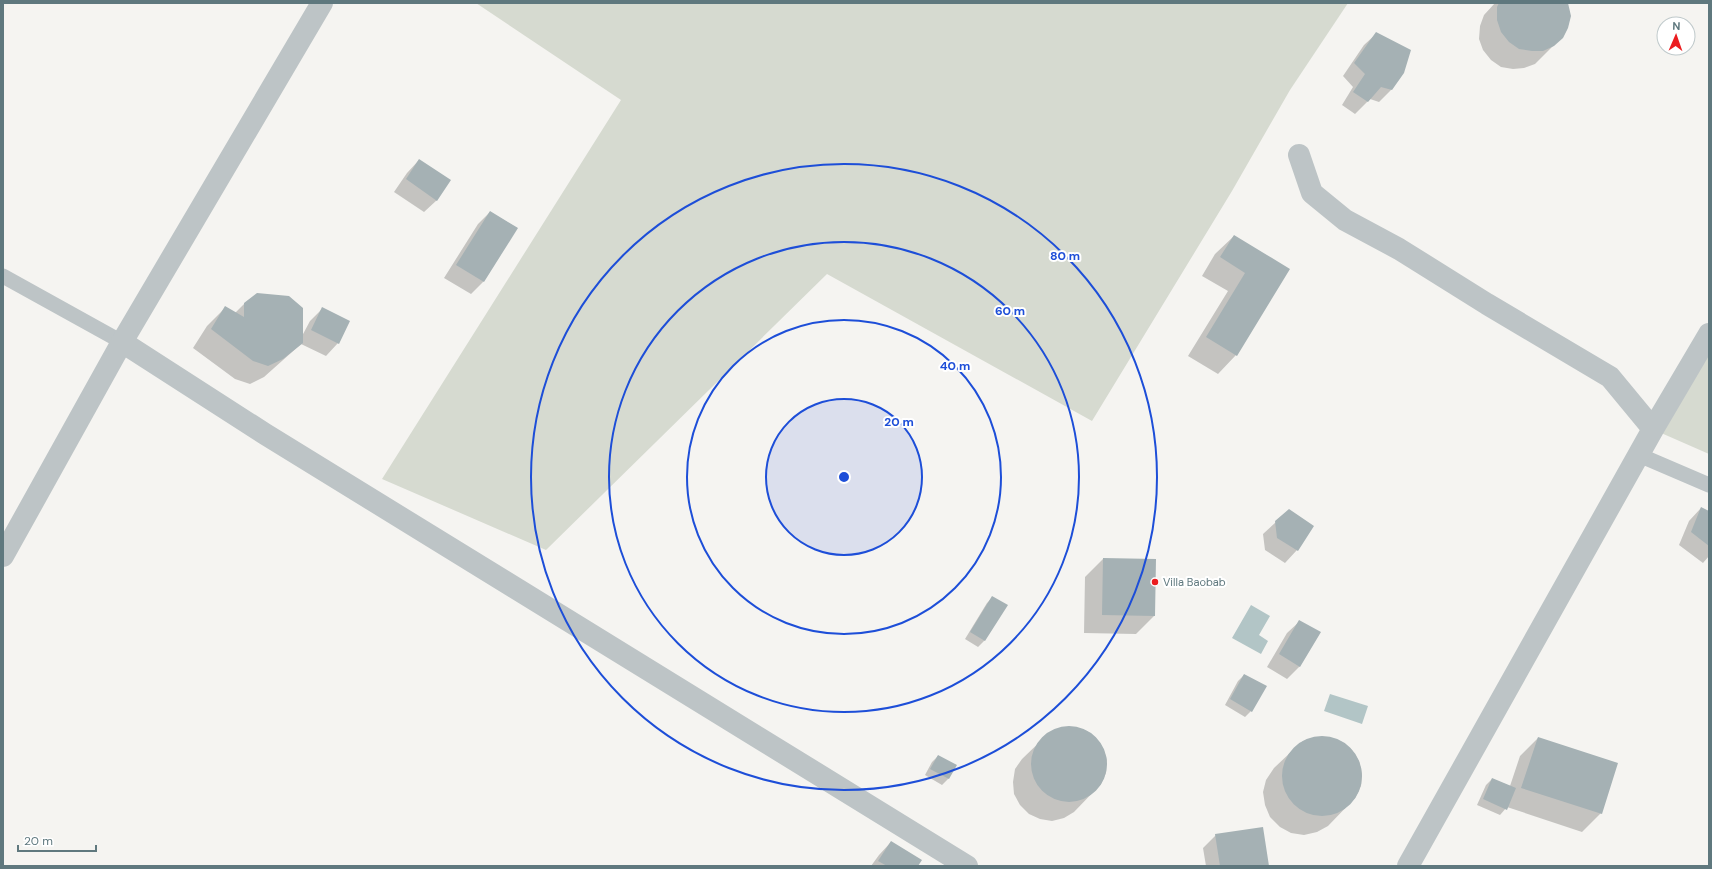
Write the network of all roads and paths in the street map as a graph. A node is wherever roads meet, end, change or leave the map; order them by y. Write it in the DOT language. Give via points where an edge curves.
graph roads {
  1 [pos="322,3"];
  2 [pos="1299,155"];
  3 [pos="3,276"];
  4 [pos="1709,334"];
  5 [pos="122,342"];
  6 [pos="1653,429"];
  7 [pos="1639,455"];
  8 [pos="1709,485"];
  9 [pos="3,556"];
  10 [pos="967,866"];
  11 [pos="1408,866"];
  1 -- 5 [label="street"];
  2 -- 6 [label="street" via="1312,193 1345,220 1399,249 1610,377"];
  3 -- 5 [label="lane"];
  4 -- 6 [label="street"];
  5 -- 9 [label="street"];
  5 -- 10 [label="street" via="272,438"];
  6 -- 7 [label="street"];
  7 -- 8 [label="lane"];
  7 -- 11 [label="street"];
}
